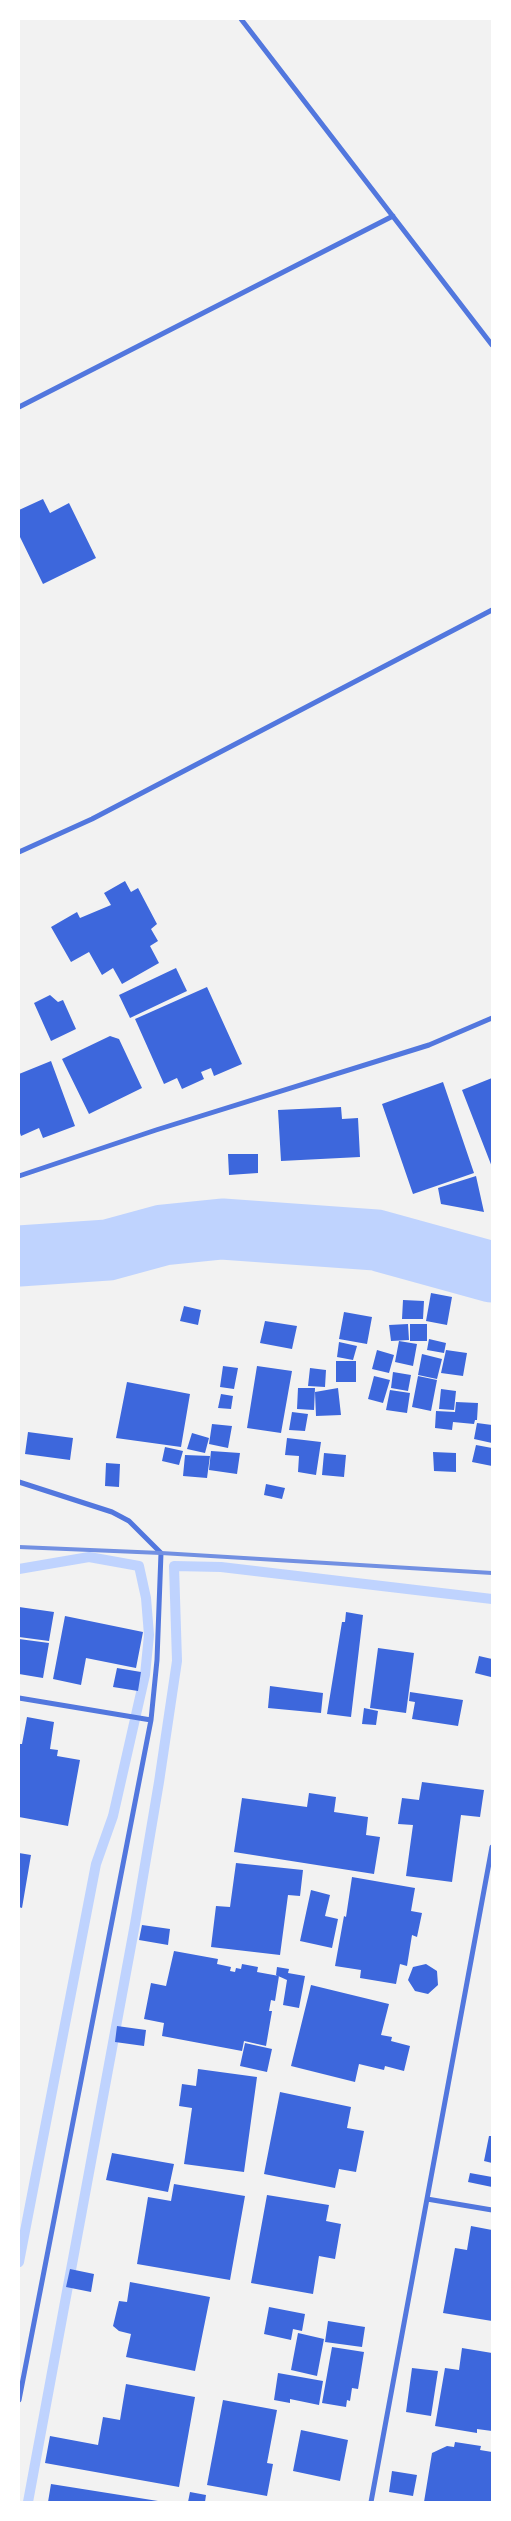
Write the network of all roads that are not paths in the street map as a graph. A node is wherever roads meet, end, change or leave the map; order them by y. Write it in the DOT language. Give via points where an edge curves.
graph roads {
  1 [pos="241,19"];
  2 [pos="393,216"];
  3 [pos="492,345"];
  4 [pos="19,407"];
  5 [pos="492,610"];
  6 [pos="19,852"];
  7 [pos="492,1018"];
  8 [pos="19,1176"];
  9 [pos="19,1482"];
  10 [pos="19,1698"];
  11 [pos="151,1720"];
  12 [pos="492,1847"];
  13 [pos="427,2199"];
  14 [pos="492,2210"];
  15 [pos="19,2400"];
  16 [pos="371,2502"];
  1 -- 2 [label="street"];
  2 -- 3 [label="street"];
  2 -- 4 [label="street"];
  5 -- 6 [label="street" via="92,819"];
  7 -- 8 [label="street" via="429,1045"];
  9 -- 11 [label="street" via="112,1512 129,1521 161,1553"];
  10 -- 11 [label="street"];
  11 -- 15 [label="street"];
  12 -- 13 [label="street"];
  13 -- 14 [label="street"];
  13 -- 16 [label="street"];
}
